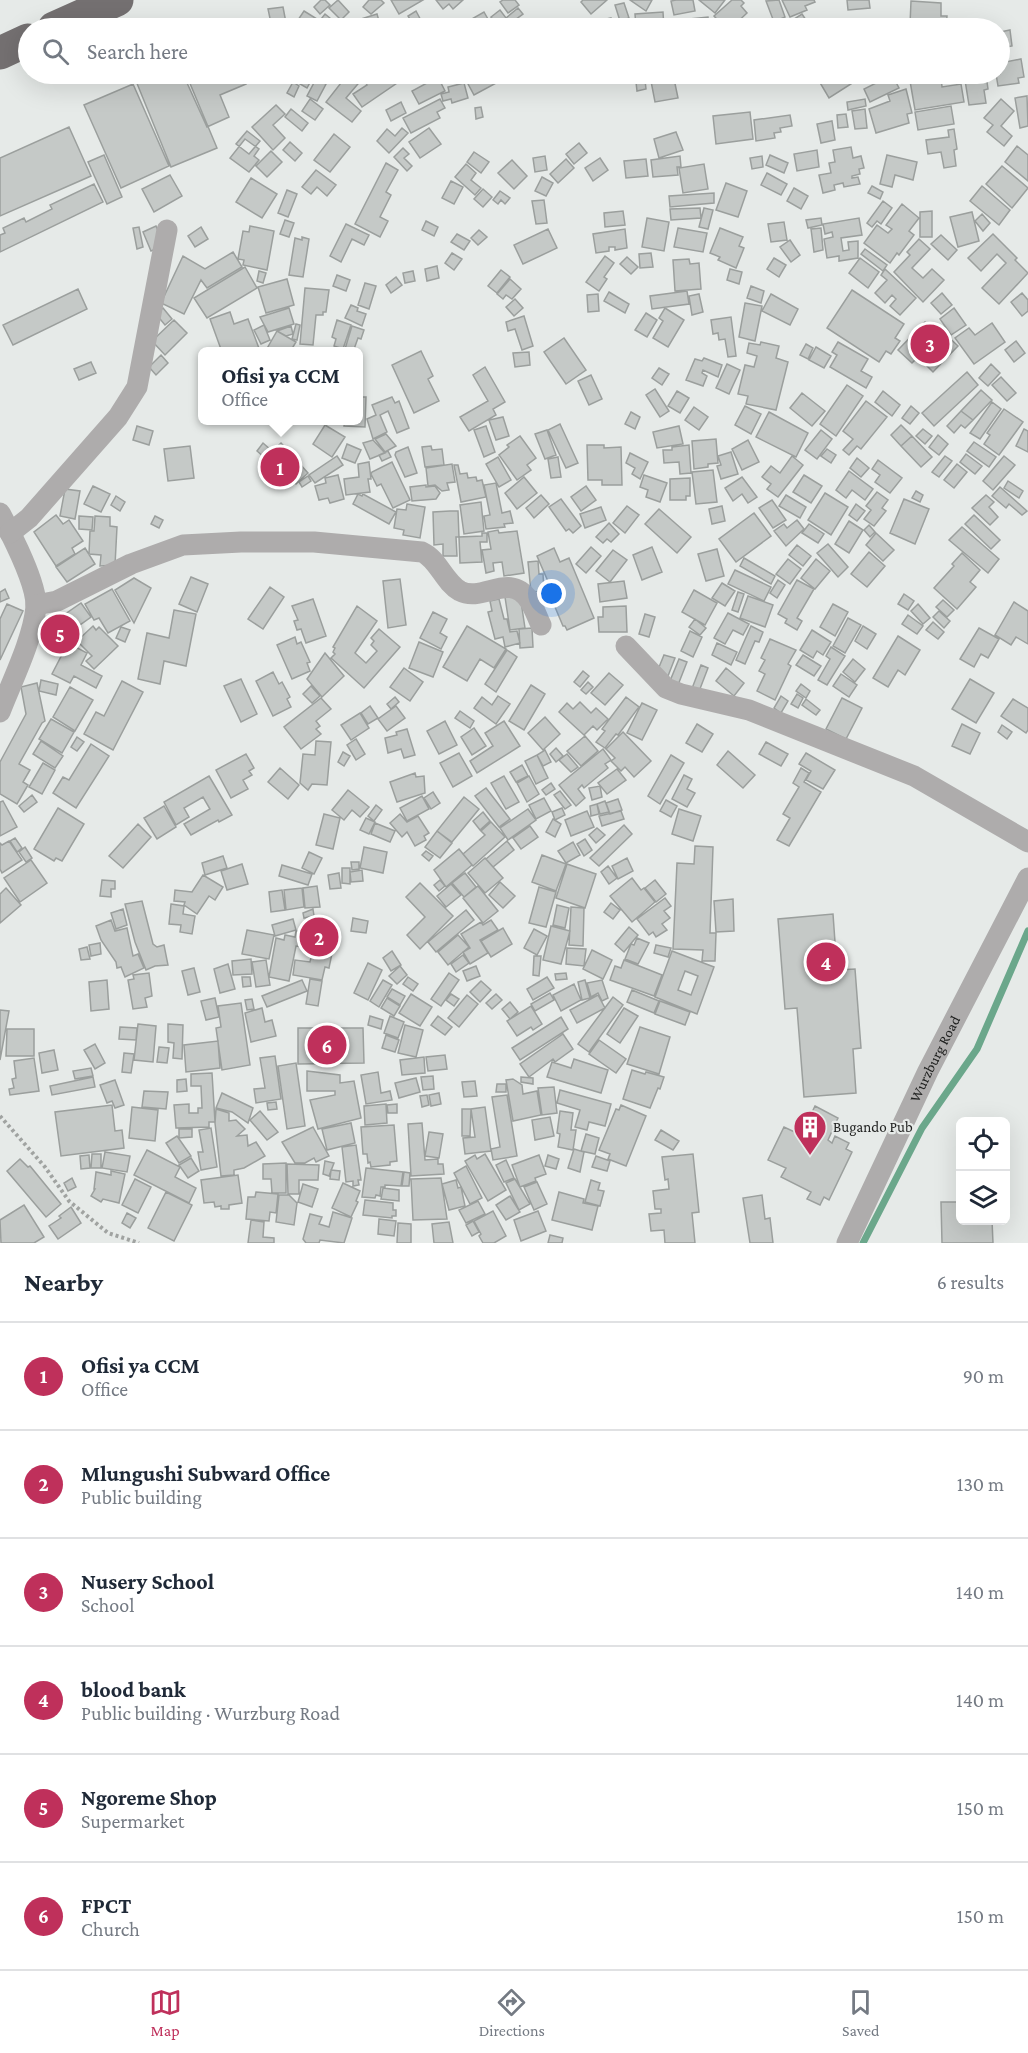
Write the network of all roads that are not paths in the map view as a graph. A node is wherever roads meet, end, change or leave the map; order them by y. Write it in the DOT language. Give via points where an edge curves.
graph roads {
  1 [pos="117,0"];
  2 [pos="76,18"];
  3 [pos="18,45"];
  4 [pos="0,53"];
  5 [pos="167,230"];
  6 [pos="0,513"];
  7 [pos="10,533"];
  8 [pos="36,605"];
  9 [pos="541,625"];
  10 [pos="626,646"];
  11 [pos="0,712"];
  12 [pos="1028,842"];
  13 [pos="1028,878"];
  14 [pos="847,1243"];
  1 -- 2 [label="highway"];
  3 -- 4 [label="highway"];
  5 -- 7 [label="street" via="137,387 118,417 29,518"];
  6 -- 7 [label="street"];
  7 -- 8 [label="street"];
  8 -- 9 [label="street" via="57,601 131,564 183,545 314,542 423,552 461,591 478,594 510,587 520,591"];
  8 -- 11 [label="street" via="29,636"];
  10 -- 12 [label="street" via="666,688 749,710 914,776"];
  13 -- 14 [label="street, Wurzburg Road" via="928,1071"];
}
